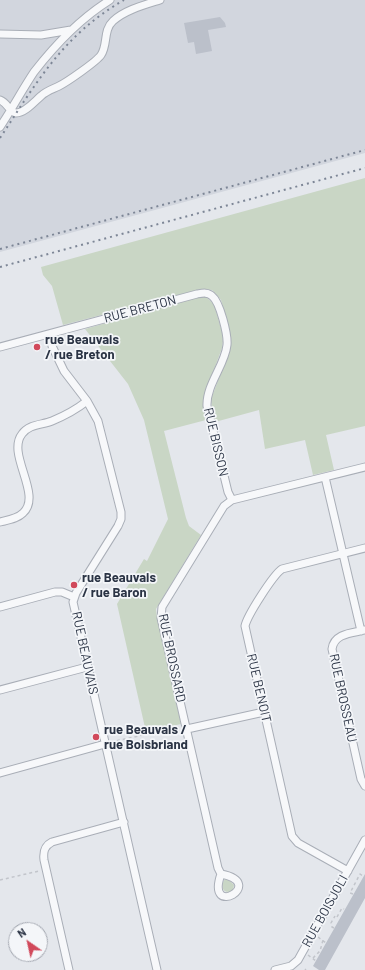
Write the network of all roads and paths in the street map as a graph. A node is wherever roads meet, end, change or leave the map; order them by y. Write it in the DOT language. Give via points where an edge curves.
graph roads {
  1 [pos="110,0"];
  2 [pos="160,0"];
  3 [pos="72,30"];
  4 [pos="0,34"];
  5 [pos="0,100"];
  6 [pos="10,111"];
  7 [pos="0,127"];
  8 [pos="210,294"];
  9 [pos="49,334"];
  10 [pos="0,347"];
  11 [pos="87,402"];
  12 [pos="365,467"];
  13 [pos="325,476"];
  14 [pos="232,500"];
  15 [pos="0,522"];
  16 [pos="365,548"];
  17 [pos="343,554"];
  18 [pos="74,596"];
  19 [pos="0,607"];
  20 [pos="363,631"];
  21 [pos="87,667"];
  22 [pos="0,690"];
  23 [pos="264,712"];
  24 [pos="184,728"];
  25 [pos="108,743"];
  26 [pos="0,773"];
  27 [pos="365,786"];
  28 [pos="124,822"];
  29 [pos="365,840"];
  30 [pos="41,870"];
  31 [pos="348,871"];
  32 [pos="221,874"];
  33 [pos="363,876"];
  34 [pos="0,880"];
  35 [pos="353,894"];
  36 [pos="344,910"];
  37 [pos="334,928"];
  38 [pos="318,937"];
  39 [pos="323,940"];
  40 [pos="326,943"];
  41 [pos="308,955"];
  42 [pos="313,958"];
  43 [pos="316,961"];
  44 [pos="69,970"];
  45 [pos="157,970"];
  46 [pos="275,970"];
  1 -- 3 [label="street"];
  2 -- 6 [label="street" via="114,20 108,26 104,48 99,57 61,85 46,92 24,110 17,113"];
  3 -- 4 [label="street" via="41,35"];
  3 -- 6 [label="street" via="34,72"];
  5 -- 6 [label="street" via="7,104"];
  6 -- 7 [label="street"];
  8 -- 9 [label="street, RUE BRETON" via="197,294"];
  8 -- 14 [label="street, RUE BISSON" via="218,305 227,345 208,396 207,406"];
  9 -- 10 [label="street, RUE BRETON"];
  9 -- 11 [label="street, RUE BEAUVAIS" via="64,371"];
  11 -- 15 [label="street" via="57,419 32,426 22,434 18,441 18,450 28,492 28,504 22,514"];
  11 -- 18 [label="street, RUE BEAUVAIS" via="98,421 121,520"];
  12 -- 13 [label="street"];
  13 -- 14 [label="street"];
  13 -- 17 [label="street"];
  14 -- 24 [label="street, RUE BROSSARD" via="224,506 161,610"];
  16 -- 17 [label="street, RUE BENOIT"];
  17 -- 20 [label="street"];
  17 -- 23 [label="street, RUE BENOIT" via="279,571 246,620 245,630"];
  18 -- 19 [label="street" via="55,592"];
  18 -- 21 [label="street, RUE BEAUVAIS" via="73,602"];
  20 -- 27 [label="street, RUE BROSSEAU" via="338,638 332,649 361,779"];
  21 -- 22 [label="street"];
  21 -- 25 [label="street, RUE BEAUVAIS"];
  23 -- 24 [label="street"];
  23 -- 31 [label="street, RUE BENOIT" via="292,836 298,843"];
  24 -- 25 [label="path"];
  24 -- 32 [label="street, RUE BROSSARD"];
  25 -- 26 [label="street"];
  25 -- 28 [label="street, RUE BEAUVAIS"];
  28 -- 44 [label="street" via="52,842 43,850"];
  28 -- 45 [label="street, RUE BEAUVAIS"];
  29 -- 31 [label="street, RUE BOISJOLI"];
  30 -- 34 [label="path"];
  31 -- 46 [label="street, RUE BOISJOLI" via="298,960 291,966"];
  33 -- 35 [label="path" via="360,874 350,893"];
  36 -- 37 [label="path" via="342,908 331,923"];
  38 -- 39 [label="path"];
  39 -- 40 [label="path"];
  39 -- 42 [label="path" via="320,951"];
  41 -- 42 [label="path"];
  42 -- 43 [label="path"];
}
